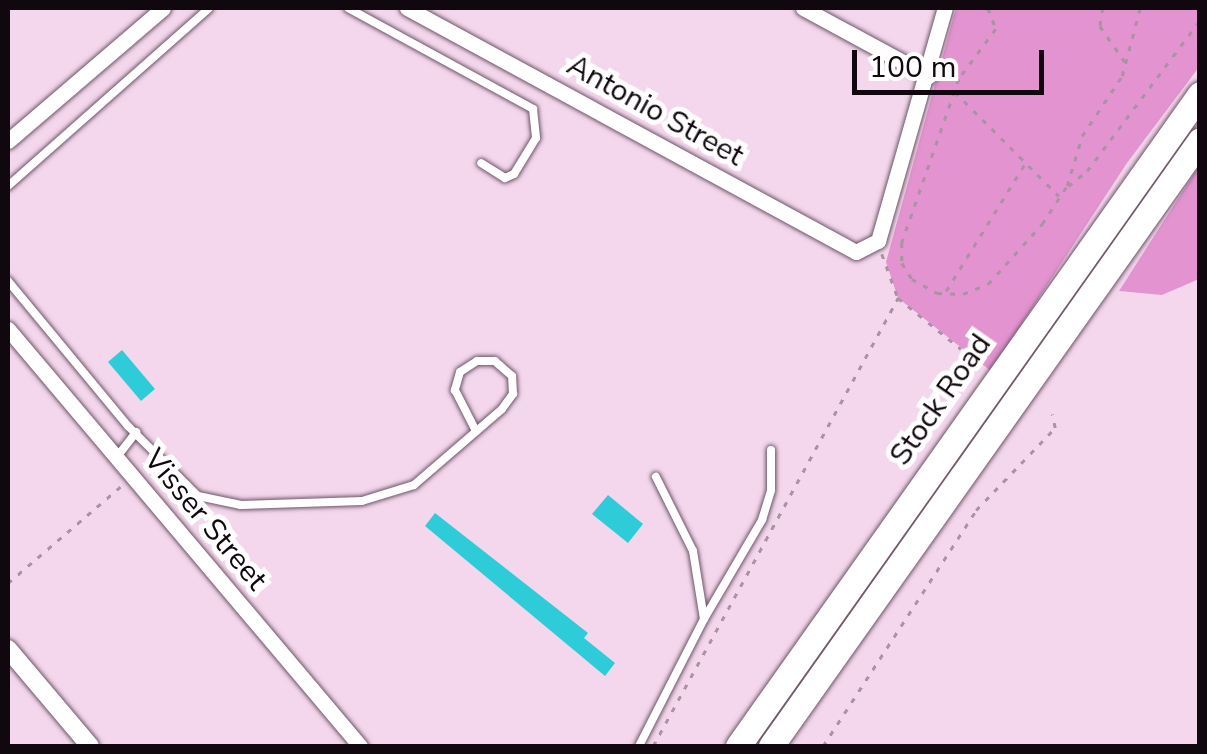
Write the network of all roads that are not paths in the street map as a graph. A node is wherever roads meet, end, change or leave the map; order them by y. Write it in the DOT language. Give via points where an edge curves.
graph roads {
  1 [pos="164,8"];
  2 [pos="209,8"];
  3 [pos="348,8"];
  4 [pos="407,8"];
  5 [pos="803,8"];
  6 [pos="945,8"];
  7 [pos="929,76"];
  8 [pos="1200,94"];
  9 [pos="8,140"];
  10 [pos="1200,140"];
  11 [pos="482,163"];
  12 [pos="8,186"];
  13 [pos="8,281"];
  14 [pos="8,330"];
  15 [pos="476,430"];
  16 [pos="136,432"];
  17 [pos="771,450"];
  18 [pos="116,458"];
  19 [pos="656,477"];
  20 [pos="704,619"];
  21 [pos="8,648"];
  22 [pos="90,746"];
  23 [pos="360,746"];
  24 [pos="639,746"];
  25 [pos="741,746"];
  26 [pos="771,746"];
  1 -- 9 [label="street"];
  2 -- 12 [label="lane"];
  3 -- 11 [label="lane" via="533,109 536,138 514,174 505,178"];
  4 -- 7 [label="street, Antonio Street" via="856,252 878,241"];
  5 -- 7 [label="street"];
  6 -- 7 [label="street"];
  8 -- 25 [label="highway, Stock Road"];
  10 -- 26 [label="highway, Stock Road"];
  13 -- 16 [label="lane"];
  14 -- 18 [label="street, Visser Street"];
  15 -- 15 [label="lane" via="455,390 460,372 477,361 496,360 512,376 513,394"];
  15 -- 16 [label="lane" via="414,485 362,501 241,505 198,496"];
  16 -- 18 [label="lane"];
  17 -- 20 [label="lane" via="771,490 762,520"];
  18 -- 23 [label="street, Visser Street"];
  19 -- 20 [label="lane" via="693,551"];
  20 -- 24 [label="lane"];
  21 -- 22 [label="street"];
}
